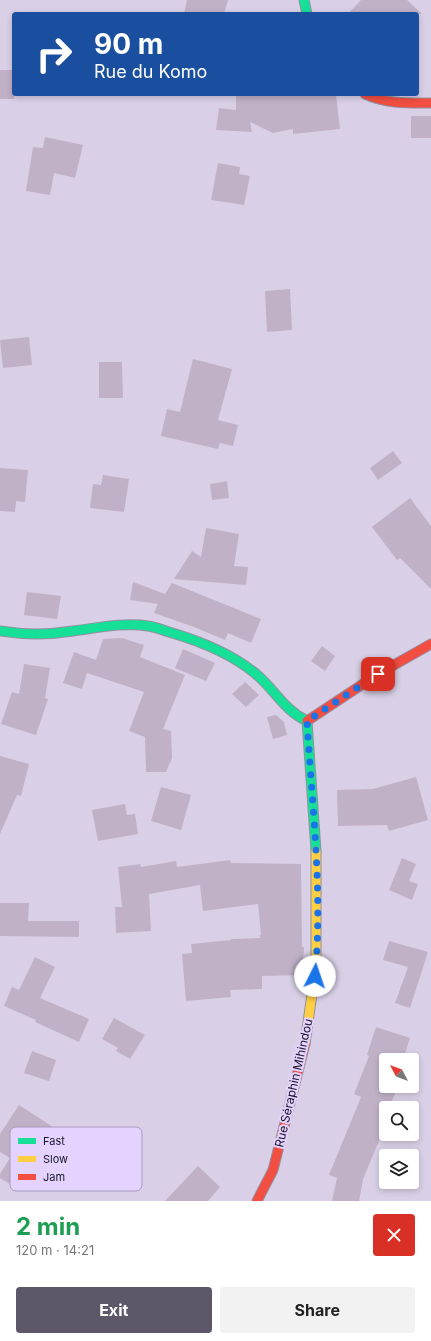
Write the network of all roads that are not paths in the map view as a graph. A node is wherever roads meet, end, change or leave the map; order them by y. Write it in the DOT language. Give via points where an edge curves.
graph roads {
  1 [pos="304,0"];
  2 [pos="307,12"];
  3 [pos="371,96"];
  4 [pos="431,103"];
  5 [pos="0,631"];
  6 [pos="431,644"];
  7 [pos="307,721"];
  8 [pos="256,1201"];
  1 -- 2 [label="street"];
  3 -- 4 [label="street" via="402,103"];
  5 -- 7 [label="street" via="39,634 144,625 187,637 229,655 257,675 294,714"];
  6 -- 7 [label="street" via="378,674"];
  7 -- 8 [label="street, Rue Séraphin Mihindou" via="316,845 316,965 305,1044 273,1170"];
}
